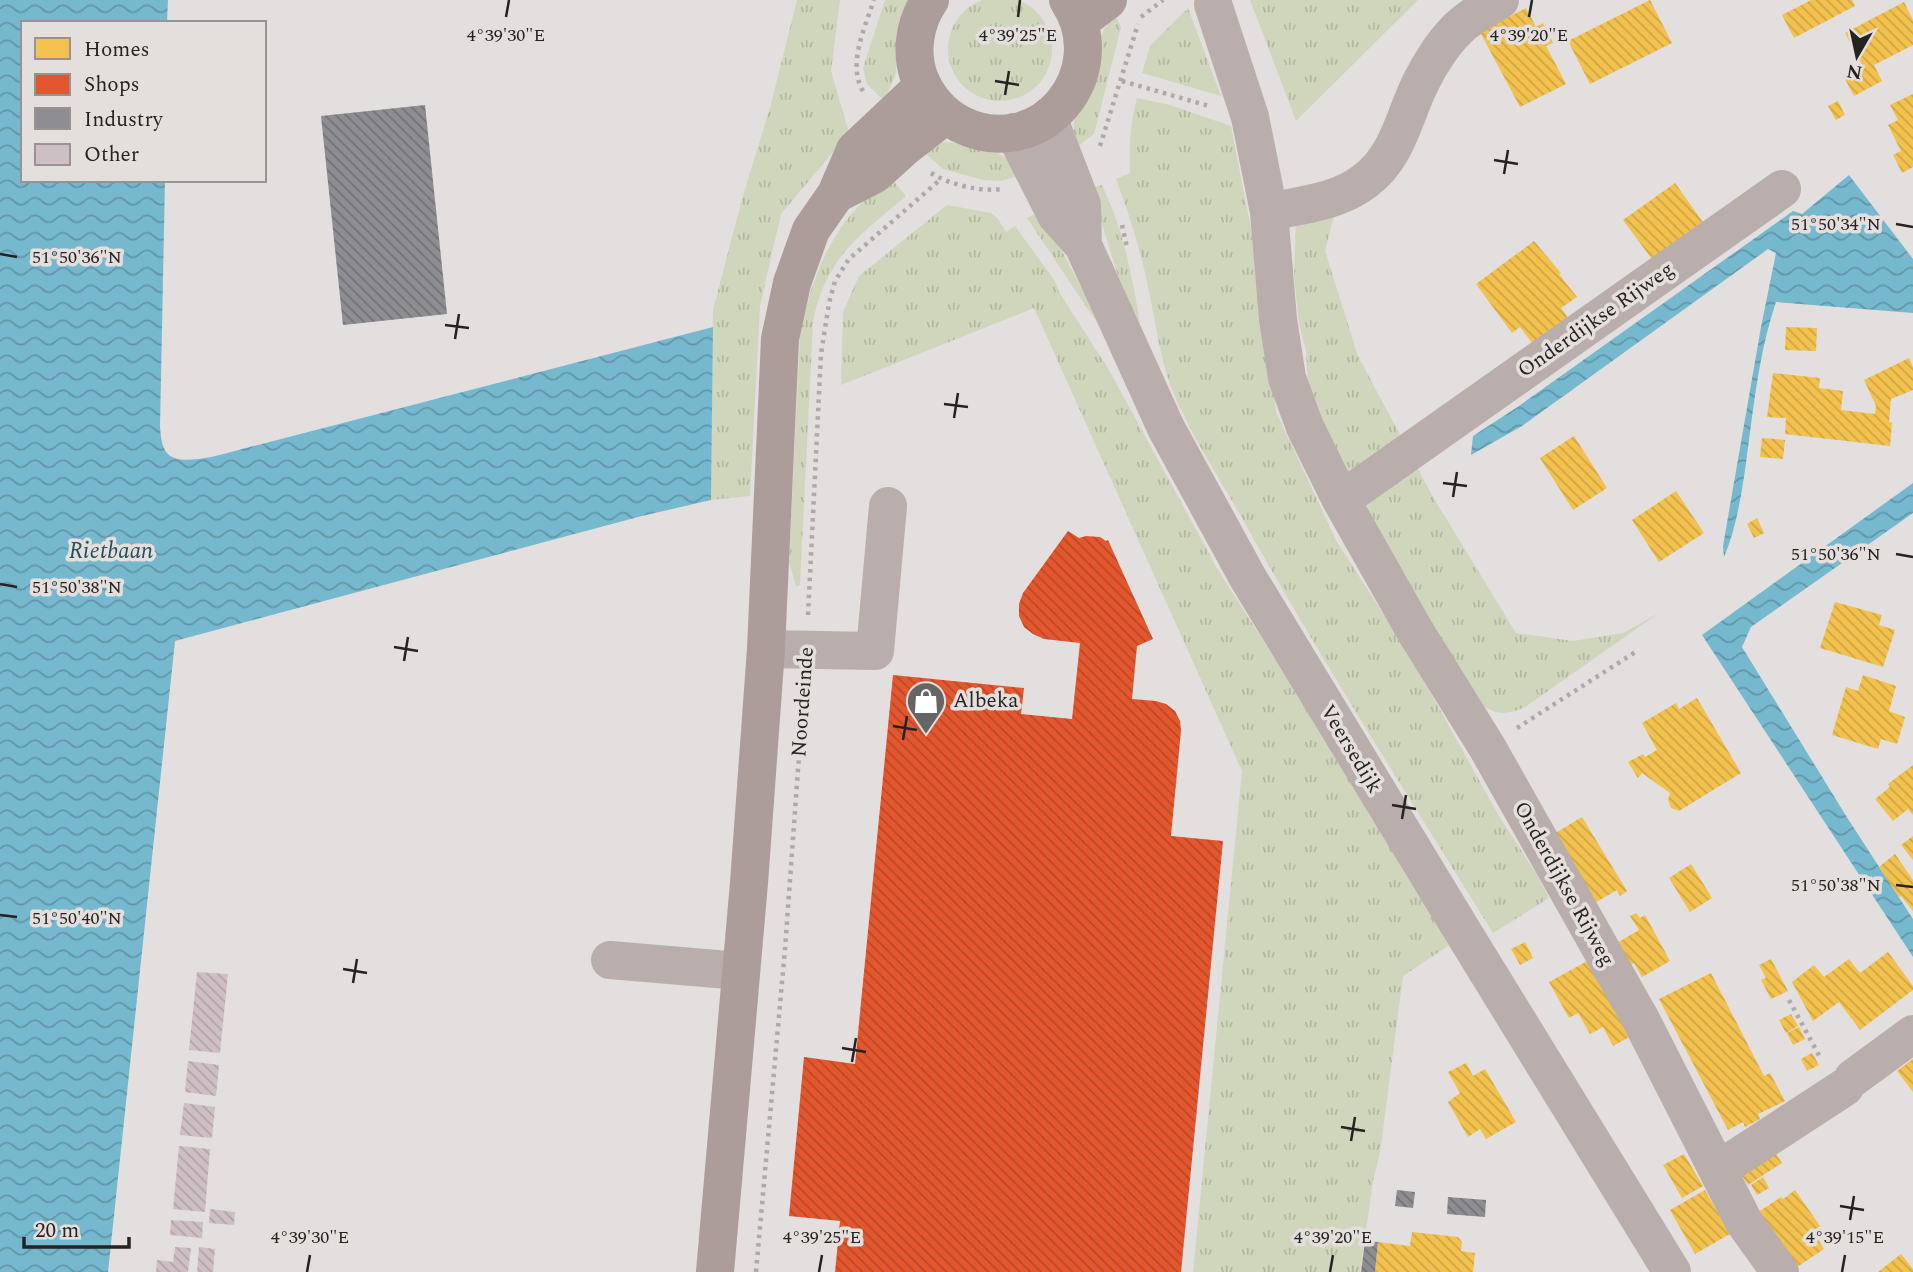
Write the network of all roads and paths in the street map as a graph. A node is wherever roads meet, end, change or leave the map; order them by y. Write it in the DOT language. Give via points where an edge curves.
graph roads {
  1 [pos="930,0"];
  2 [pos="1163,0"];
  3 [pos="1500,0"];
  4 [pos="1213,4"];
  5 [pos="1106,10"];
  6 [pos="1122,81"];
  7 [pos="934,100"];
  8 [pos="1050,116"];
  9 [pos="1250,117"];
  10 [pos="1014,132"];
  11 [pos="1100,147"];
  12 [pos="941,179"];
  13 [pos="1782,189"];
  14 [pos="1269,212"];
  15 [pos="1083,244"];
  16 [pos="1341,500"];
  17 [pos="888,506"];
  18 [pos="766,649"];
  19 [pos="807,651"];
  20 [pos="1637,651"];
  21 [pos="1487,747"];
  22 [pos="610,960"];
  23 [pos="740,971"];
  24 [pos="1789,1000"];
  25 [pos="1913,1034"];
  26 [pos="1846,1085"];
  27 [pos="1718,1170"];
  28 [pos="715,1272"];
  29 [pos="756,1272"];
  30 [pos="1672,1272"];
  31 [pos="1780,1272"];
  1 -- 7 [label="main road" via="916,29 915,59"];
  2 -- 5 [label="path"];
  3 -- 14 [label="street" via="1464,23 1441,48 1384,164 1364,183 1333,199"];
  4 -- 9 [label="street, Onderdijkse Rijweg"];
  5 -- 6 [label="path"];
  5 -- 8 [label="main road" via="1084,48 1080,74 1068,98"];
  6 -- 9 [label="path"];
  6 -- 11 [label="path"];
  7 -- 10 [label="main road" via="956,122 978,131"];
  7 -- 18 [label="main road, Noordeinde" via="855,150 836,194 811,230 792,284 780,339"];
  8 -- 10 [label="main road"];
  8 -- 15 [label="street, Veersedijk" via="1082,205"];
  9 -- 14 [label="street, Onderdijkse Rijweg"];
  10 -- 15 [label="street, Veersedijk" via="1056,215"];
  12 -- 19 [label="path, Noordeinde" via="849,259 835,281 821,354"];
  13 -- 16 [label="street, Onderdijkse Rijweg"];
  14 -- 16 [label="street, Onderdijkse Rijweg" via="1287,378"];
  15 -- 30 [label="street, Veersedijk" via="1166,428 1248,578"];
  16 -- 21 [label="street, Onderdijkse Rijweg"];
  17 -- 19 [label="street" via="875,651"];
  18 -- 19 [label="street"];
  18 -- 23 [label="main road, Noordeinde"];
  19 -- 29 [label="path, Noordeinde"];
  20 -- 21 [label="path"];
  21 -- 27 [label="street, Onderdijkse Rijweg" via="1640,1018"];
  22 -- 23 [label="street"];
  23 -- 28 [label="main road, Noordeinde"];
  24 -- 26 [label="path"];
  25 -- 26 [label="street"];
  26 -- 27 [label="street"];
  27 -- 31 [label="street, Onderdijkse Rijweg" via="1745,1222"];
}
